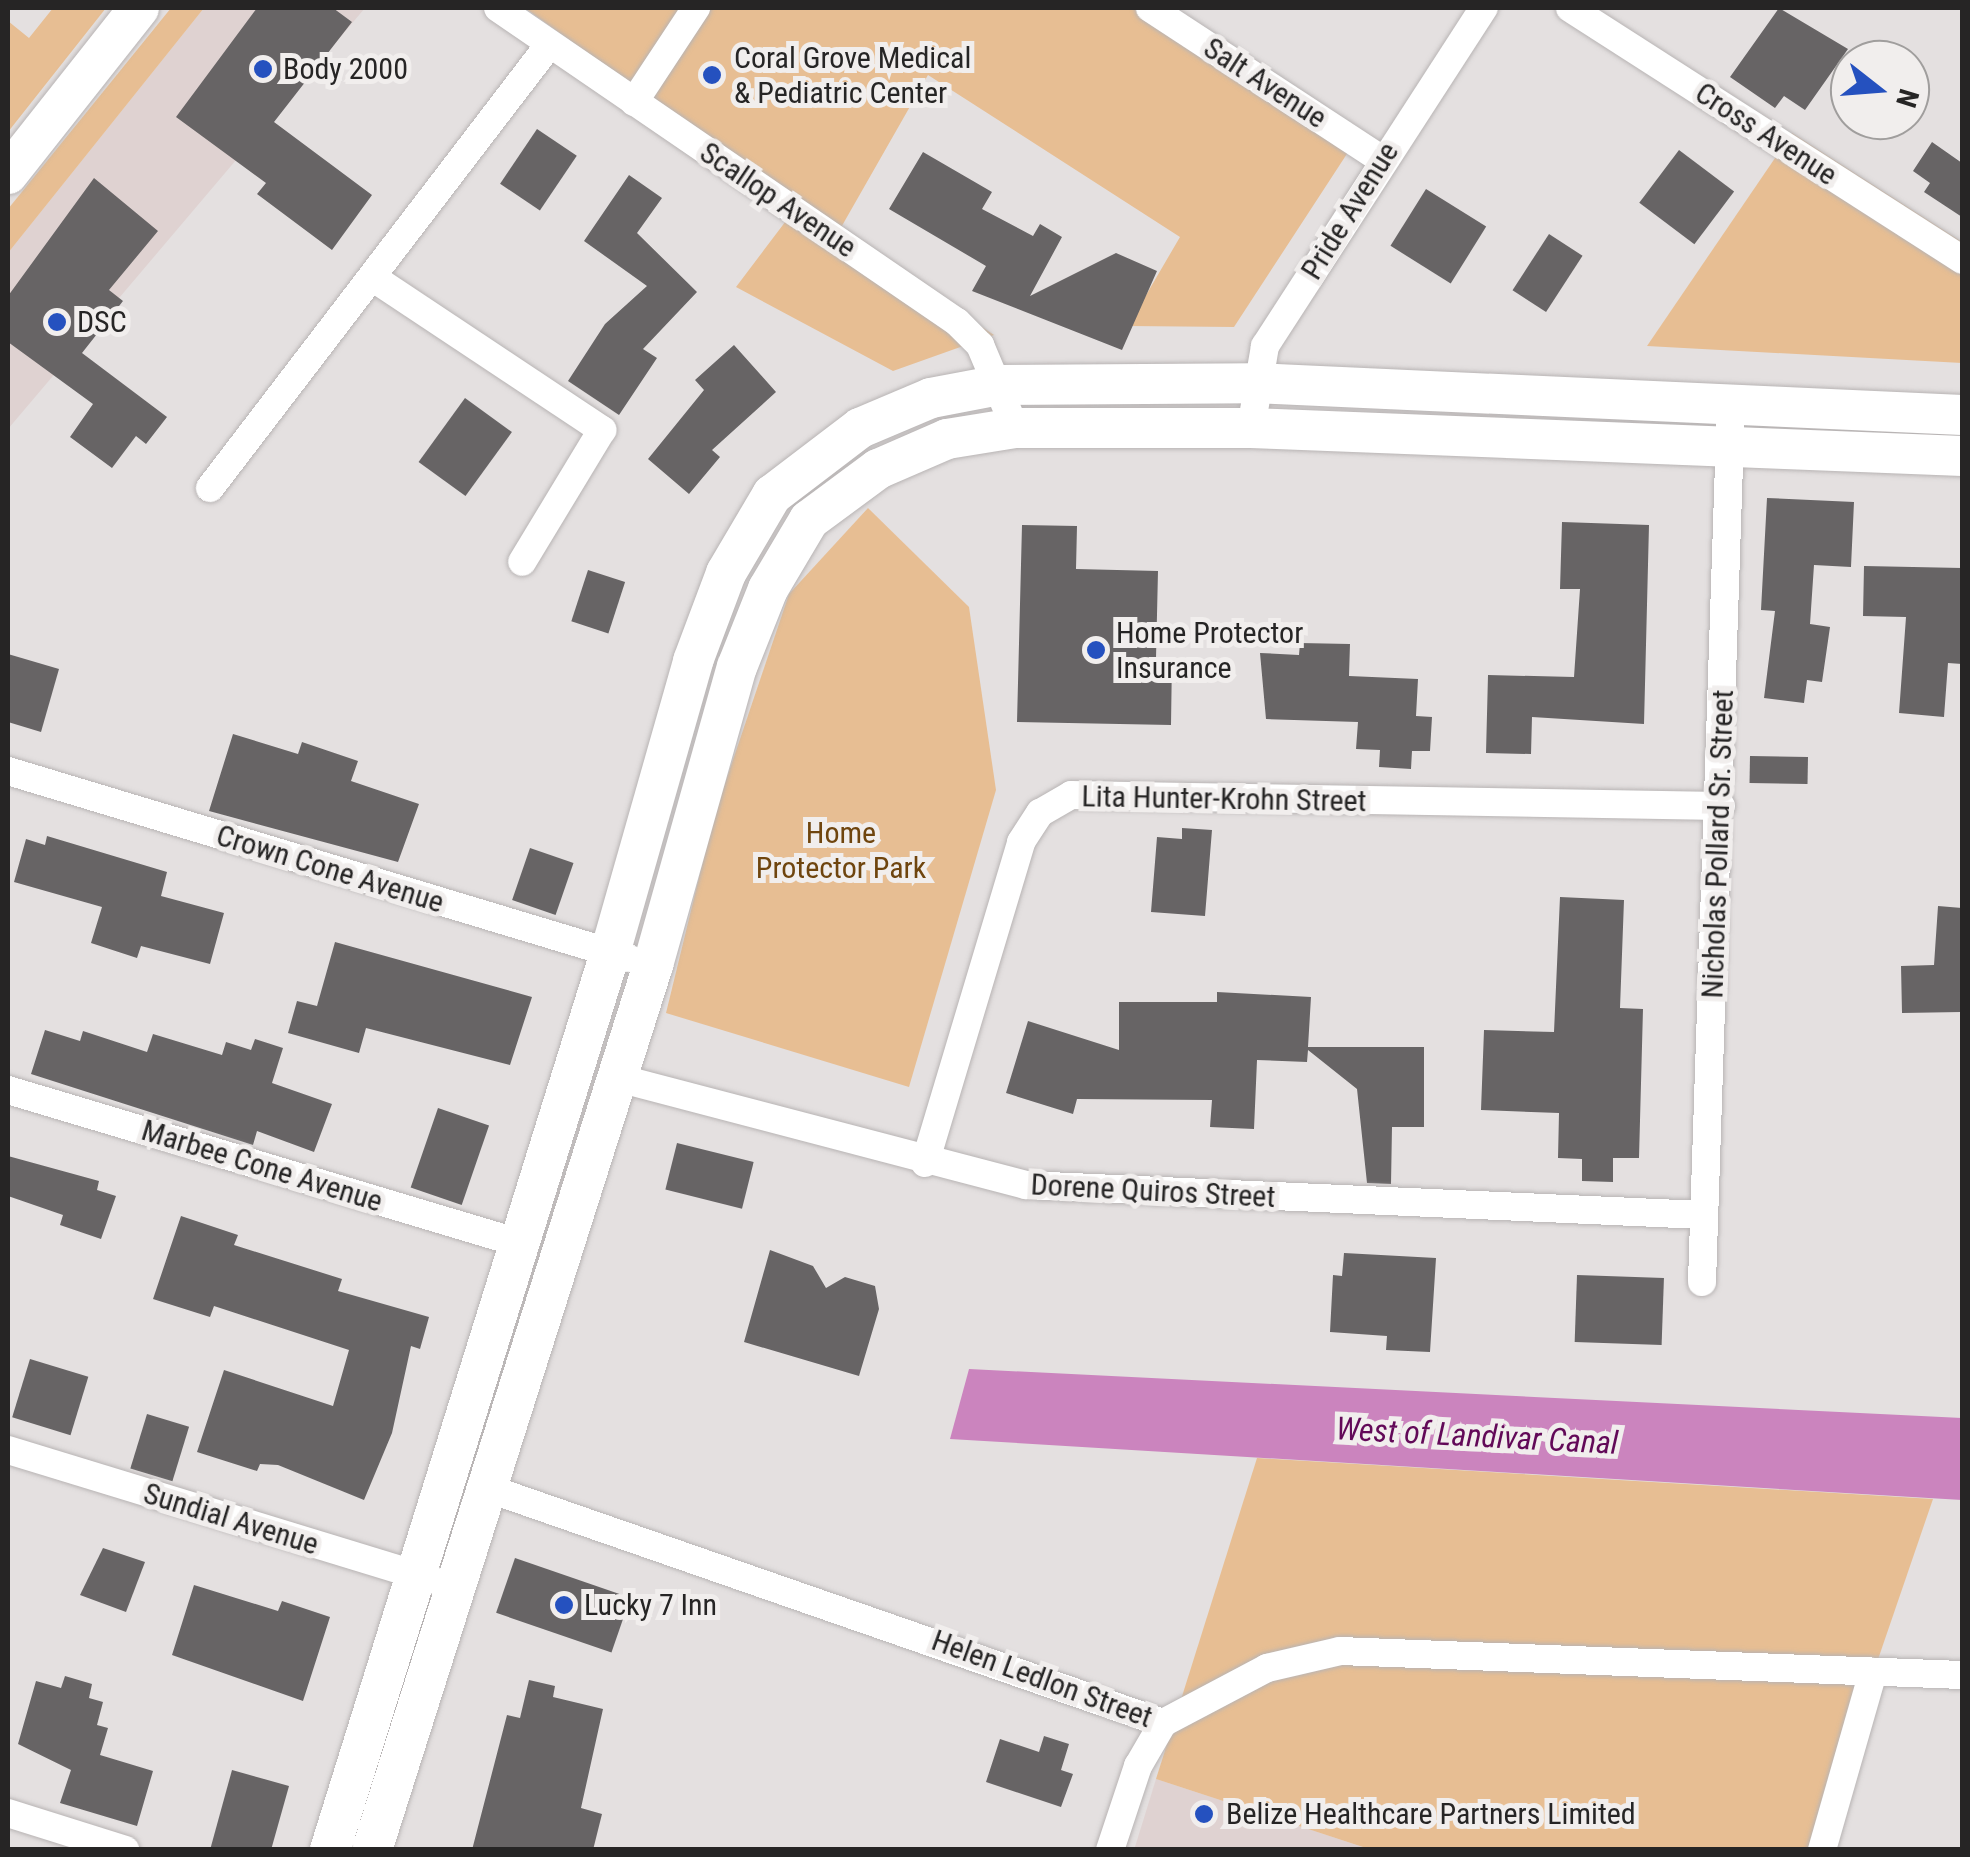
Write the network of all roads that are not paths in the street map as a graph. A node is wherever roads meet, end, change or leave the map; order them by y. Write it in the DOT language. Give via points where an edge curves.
graph roads {
  1 [pos="139,8"];
  2 [pos="498,8"];
  3 [pos="696,8"];
  4 [pos="1150,8"];
  5 [pos="1484,8"];
  6 [pos="1570,8"];
  7 [pos="549,45"];
  8 [pos="634,102"];
  9 [pos="1381,160"];
  10 [pos="8,174"];
  11 [pos="1962,260"];
  12 [pos="375,280"];
  13 [pos="1254,383"];
  14 [pos="999,385"];
  15 [pos="1731,405"];
  16 [pos="1962,415"];
  17 [pos="1015,428"];
  18 [pos="1251,428"];
  19 [pos="1730,446"];
  20 [pos="1962,456"];
  21 [pos="210,488"];
  22 [pos="522,562"];
  23 [pos="8,771"];
  24 [pos="1721,806"];
  25 [pos="610,953"];
  26 [pos="653,966"];
  27 [pos="618,1078"];
  28 [pos="8,1090"];
  29 [pos="925,1162"];
  30 [pos="1703,1215"];
  31 [pos="516,1242"];
  32 [pos="1702,1282"];
  33 [pos="8,1450"];
  34 [pos="488,1488"];
  35 [pos="414,1575"];
  36 [pos="455,1587"];
  37 [pos="1872,1672"];
  38 [pos="1962,1675"];
  39 [pos="1163,1723"];
  40 [pos="8,1813"];
  41 [pos="124,1850"];
  42 [pos="330,1850"];
  43 [pos="372,1850"];
  44 [pos="1110,1850"];
  45 [pos="1822,1850"];
  1 -- 10 [label="street"];
  2 -- 7 [label="street, Scallop Avenue"];
  3 -- 8 [label="street"];
  4 -- 9 [label="street, Salt Avenue"];
  5 -- 9 [label="street, Pride Avenue"];
  6 -- 11 [label="street, Cross Avenue"];
  7 -- 8 [label="street, Scallop Avenue"];
  7 -- 12 [label="street"];
  8 -- 14 [label="street, Scallop Avenue" via="957,322 980,345"];
  9 -- 13 [label="street, Pride Avenue" via="1266,346"];
  12 -- 21 [label="street"];
  12 -- 22 [label="street" via="602,430"];
  13 -- 14 [label="street"];
  13 -- 15 [label="street"];
  13 -- 18 [label="street, Pride Avenue"];
  14 -- 17 [label="street, Scallop Avenue"];
  14 -- 25 [label="street" via="931,398 860,428 772,495 726,573 693,661"];
  15 -- 16 [label="street"];
  15 -- 19 [label="street, Nicholas Pollard Sr. Street"];
  17 -- 18 [label="street"];
  17 -- 26 [label="street" via="946,439 878,468 809,520 768,589 737,667"];
  18 -- 19 [label="street"];
  19 -- 20 [label="street"];
  19 -- 24 [label="street, Nicholas Pollard Sr. Street"];
  23 -- 25 [label="street, Crown Cone Avenue"];
  24 -- 29 [label="street, Lita Hunter-Krohn Street" via="1071,795 1040,814 1021,842"];
  24 -- 30 [label="street, Nicholas Pollard Sr. Street"];
  25 -- 26 [label="street, Crown Cone Avenue"];
  25 -- 31 [label="street"];
  26 -- 27 [label="street"];
  27 -- 29 [label="street, Dorene Quiros Street"];
  27 -- 34 [label="street"];
  28 -- 31 [label="street, Marbee Cone Avenue"];
  29 -- 30 [label="street, Dorene Quiros Street" via="1079,1191"];
  30 -- 32 [label="street, Nicholas Pollard Sr. Street"];
  31 -- 35 [label="street"];
  33 -- 35 [label="street, Sundial Avenue"];
  34 -- 36 [label="street"];
  34 -- 39 [label="street, Helen Ledlon Street"];
  35 -- 36 [label="street, Sundial Avenue"];
  35 -- 42 [label="street"];
  36 -- 43 [label="street"];
  37 -- 38 [label="street, Helen Ledlon Street"];
  37 -- 39 [label="street, Helen Ledlon Street" via="1340,1652 1267,1668"];
  37 -- 45 [label="street"];
  39 -- 44 [label="street" via="1138,1766"];
  40 -- 41 [label="street"];
}
